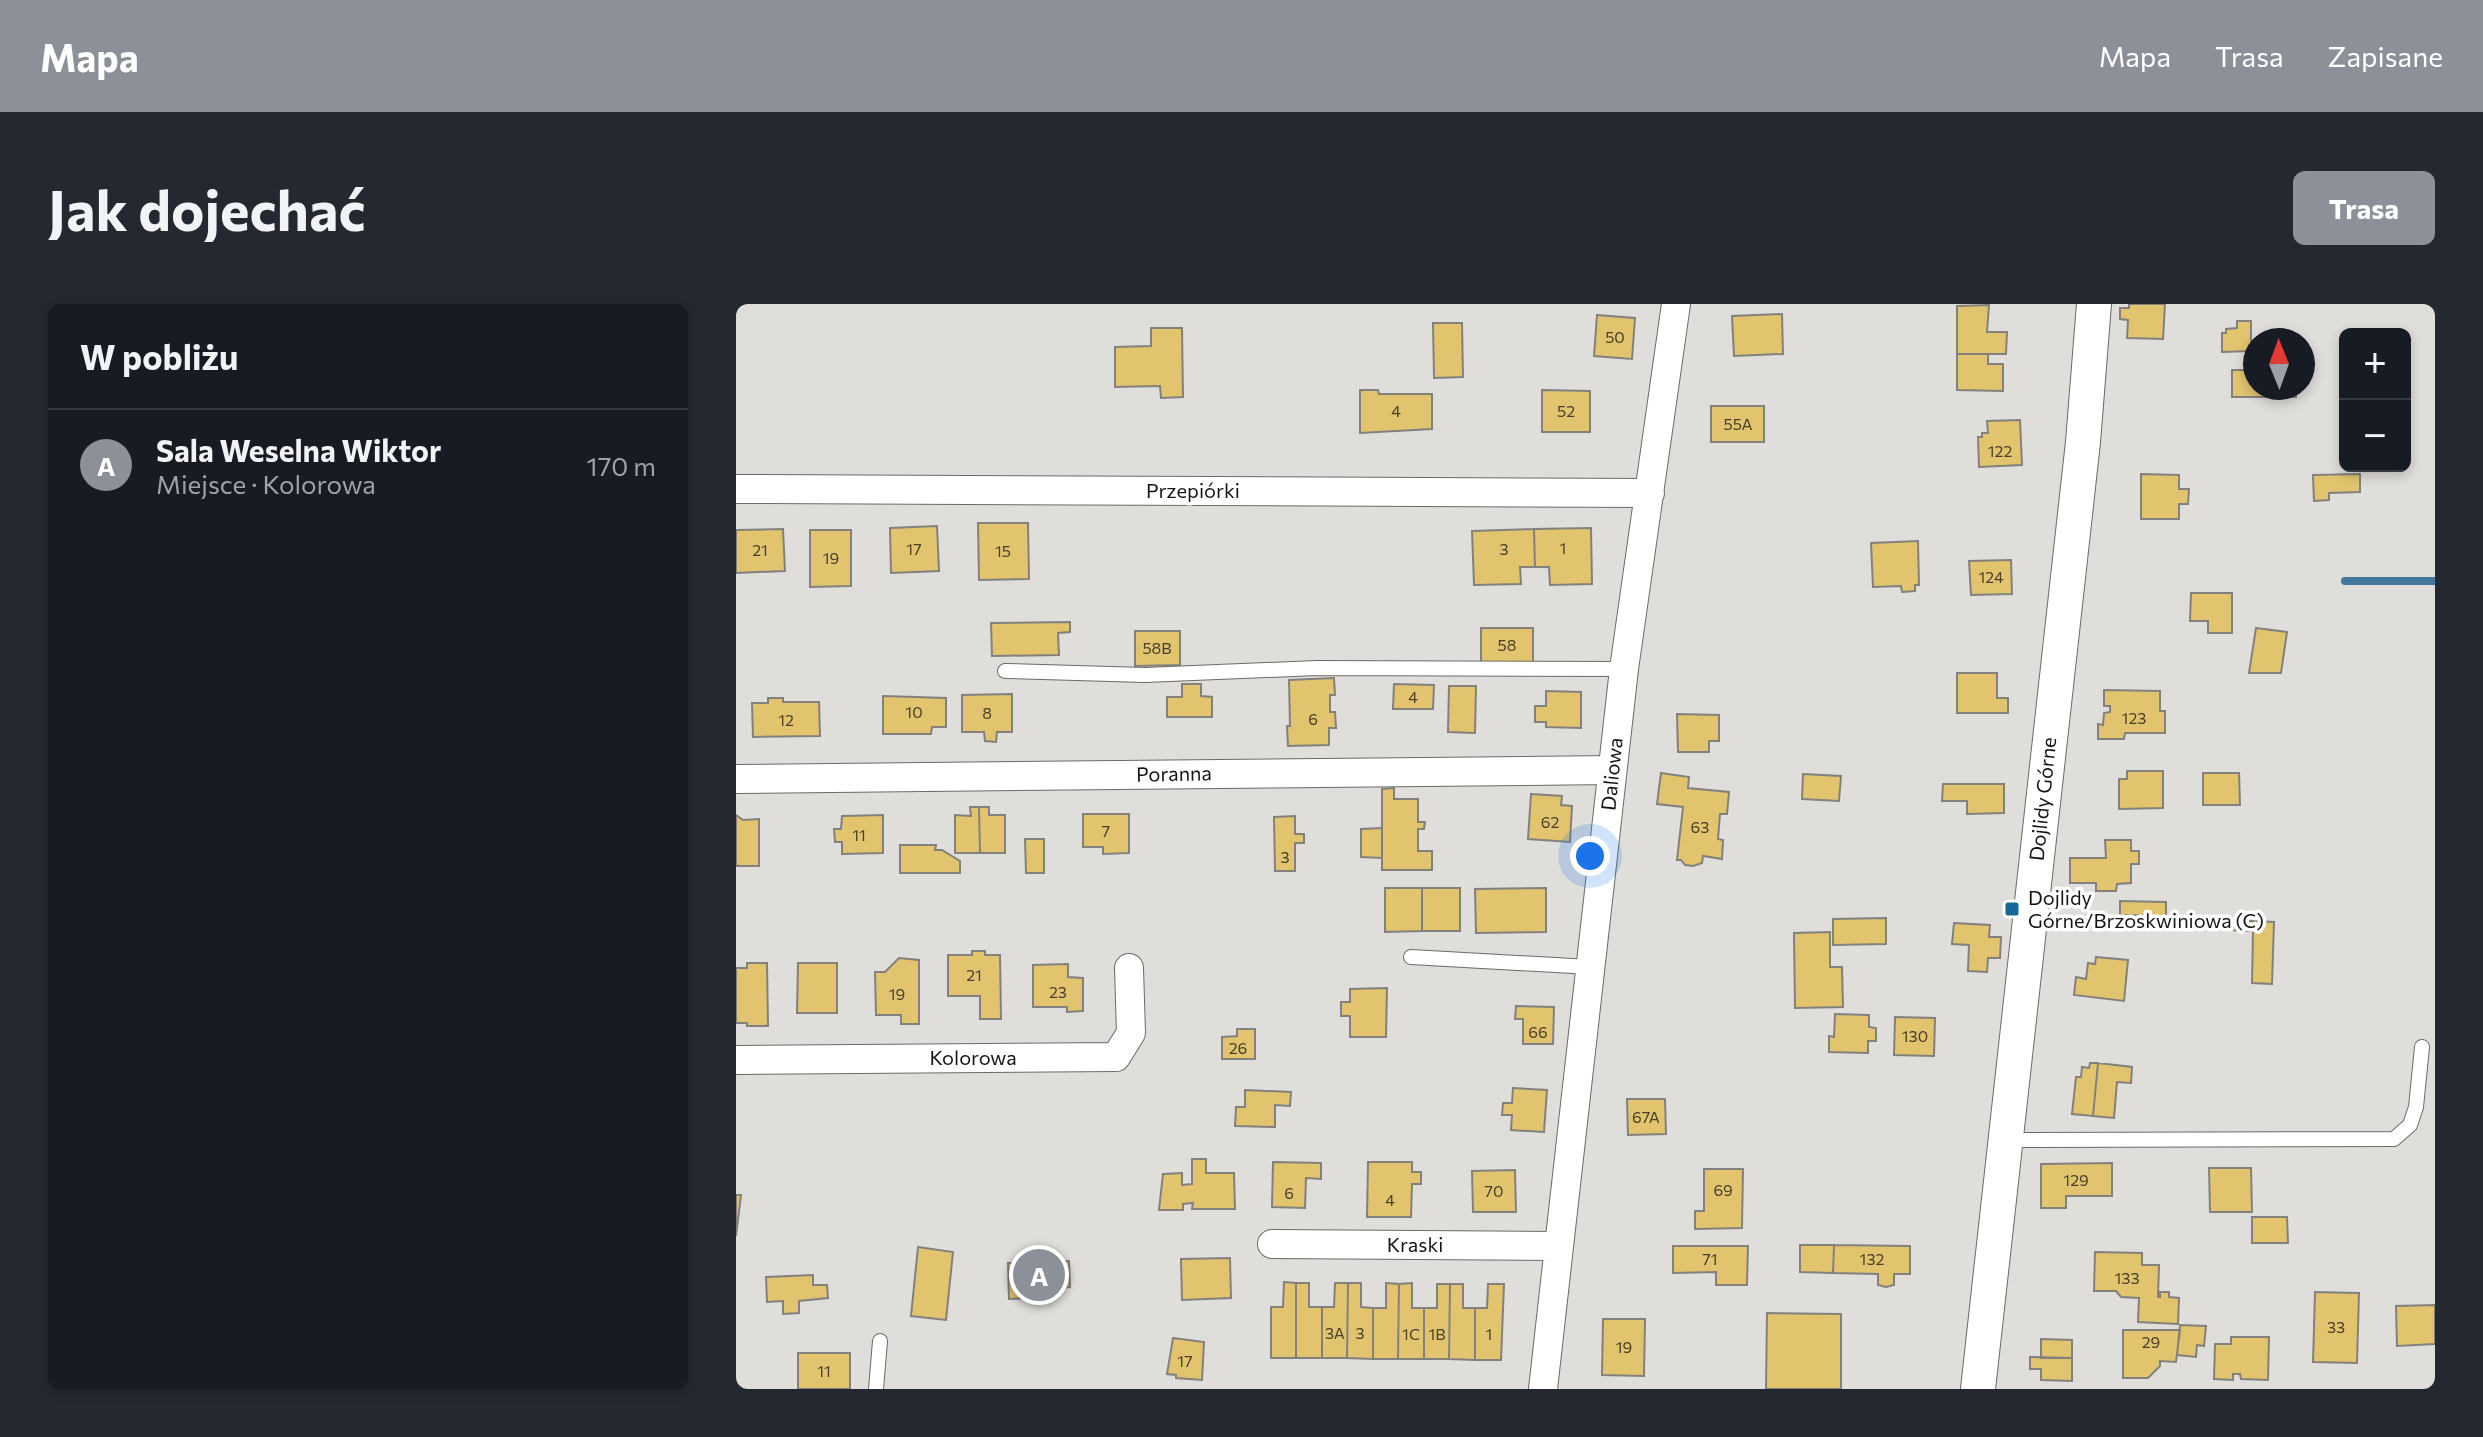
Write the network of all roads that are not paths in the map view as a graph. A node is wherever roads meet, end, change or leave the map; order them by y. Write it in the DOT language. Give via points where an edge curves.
graph roads {
  1 [pos="1676,304"];
  2 [pos="2094,304"];
  3 [pos="736,489"];
  4 [pos="1650,493"];
  5 [pos="1624,669"];
  6 [pos="1005,671"];
  7 [pos="1612,770"];
  8 [pos="736,779"];
  9 [pos="1411,957"];
  10 [pos="1591,967"];
  11 [pos="1129,968"];
  12 [pos="2422,1047"];
  13 [pos="736,1060"];
  14 [pos="2005,1140"];
  15 [pos="1272,1244"];
  16 [pos="1558,1246"];
  17 [pos="880,1341"];
  18 [pos="876,1389"];
  19 [pos="1543,1389"];
  20 [pos="1978,1389"];
  1 -- 4 [label="street, Daliowa"];
  2 -- 14 [label="street, Dojlidy Górne"];
  3 -- 4 [label="street, Przepiórki"];
  4 -- 5 [label="street, Daliowa"];
  5 -- 6 [label="lane" via="1317,668 1145,675"];
  5 -- 7 [label="street, Daliowa"];
  7 -- 8 [label="street, Poranna"];
  7 -- 10 [label="street, Daliowa"];
  9 -- 10 [label="lane"];
  10 -- 16 [label="street, Daliowa"];
  11 -- 13 [label="street, Kolorowa" via="1131,1033 1116,1057"];
  12 -- 14 [label="lane" via="2416,1107 2410,1125 2394,1139"];
  14 -- 20 [label="street, Dojlidy Górne"];
  15 -- 16 [label="street, Kraski"];
  16 -- 19 [label="street, Daliowa"];
  17 -- 18 [label="lane"];
}
